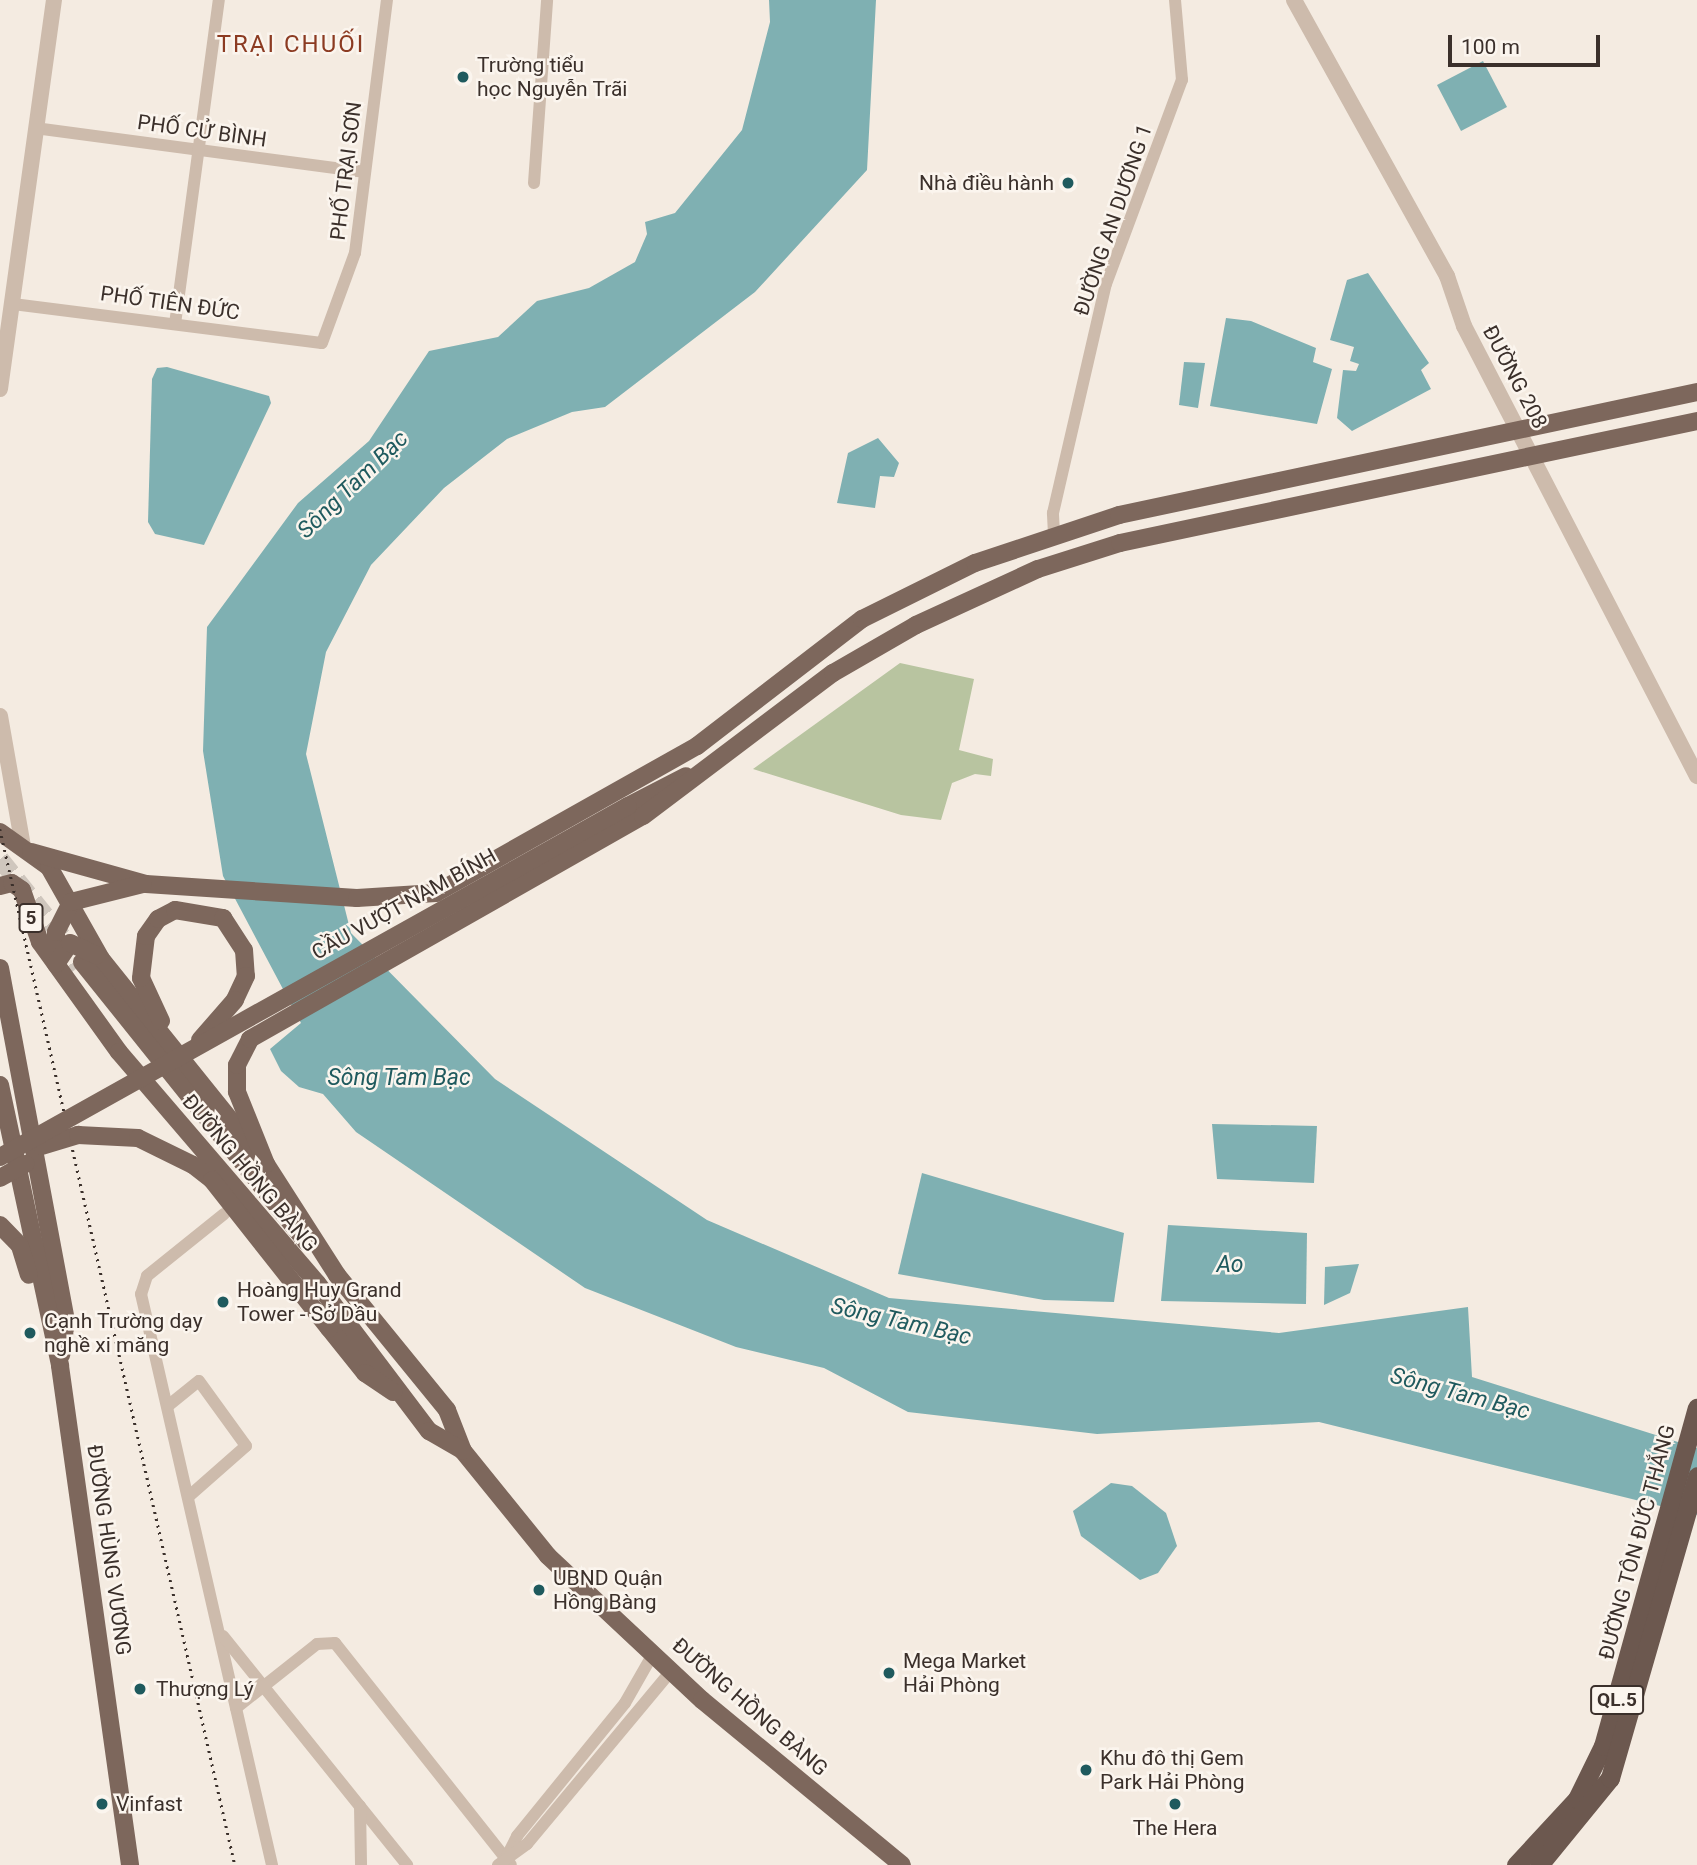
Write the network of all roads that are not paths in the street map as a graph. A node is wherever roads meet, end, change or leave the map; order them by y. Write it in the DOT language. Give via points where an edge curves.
graph roads {
  1 [pos="54,0"];
  2 [pos="219,0"];
  3 [pos="387,0"];
  4 [pos="547,0"];
  5 [pos="1175,0"];
  6 [pos="1294,0"];
  7 [pos="35,128"];
  8 [pos="199,149"];
  9 [pos="363,172"];
  10 [pos="534,183"];
  11 [pos="13,304"];
  12 [pos="174,324"];
  13 [pos="321,343"];
  14 [pos="0,389"];
  15 [pos="1697,392"];
  16 [pos="1697,421"];
  17 [pos="1520,430"];
  18 [pos="1533,457"];
  19 [pos="1055,534"];
  20 [pos="887,606"];
  21 [pos="902,633"];
  22 [pos="0,716"];
  23 [pos="697,746"];
  24 [pos="710,763"];
  25 [pos="1697,776"];
  26 [pos="628,806"];
  27 [pos="0,832"];
  28 [pos="27,849"];
  29 [pos="146,884"];
  30 [pos="0,886"];
  31 [pos="436,892"];
  32 [pos="71,902"];
  33 [pos="452,923"];
  34 [pos="101,959"];
  35 [pos="57,964"];
  36 [pos="0,968"];
  37 [pos="200,1040"];
  38 [pos="19,1063"];
  39 [pos="0,1067"];
  40 [pos="0,1085"];
  41 [pos="216,1100"];
  42 [pos="29,1121"];
  43 [pos="4,1133"];
  44 [pos="0,1157"];
  45 [pos="34,1159"];
  46 [pos="266,1164"];
  47 [pos="8,1166"];
  48 [pos="0,1178"];
  49 [pos="224,1214"];
  50 [pos="0,1225"];
  51 [pos="338,1275"];
  52 [pos="317,1283"];
  53 [pos="47,1309"];
  54 [pos="60,1366"];
  55 [pos="404,1400"];
  56 [pos="169,1405"];
  57 [pos="1697,1408"];
  58 [pos="463,1451"];
  59 [pos="1697,1476"];
  60 [pos="189,1496"];
  61 [pos="1678,1512"];
  62 [pos="222,1634"];
  63 [pos="653,1654"];
  64 [pos="671,1671"];
  65 [pos="263,1686"];
  66 [pos="236,1708"];
  67 [pos="360,1806"];
  68 [pos="505,1863"];
  69 [pos="893,1863"];
  70 [pos="130,1865"];
  71 [pos="272,1865"];
  72 [pos="361,1865"];
  73 [pos="407,1865"];
  74 [pos="1516,1865"];
  75 [pos="1539,1865"];
  1 -- 7 [label="street"];
  2 -- 8 [label="street"];
  3 -- 9 [label="street, PHỐ TRẠI SƠN"];
  4 -- 10 [label="street"];
  5 -- 19 [label="street, ĐƯỜNG AN DƯƠNG 1" via="1182,80 1106,284 1053,513"];
  6 -- 17 [label="street, ĐƯỜNG 208" via="1447,276 1464,326"];
  7 -- 8 [label="street, PHỐ CỬ BÌNH"];
  7 -- 11 [label="street"];
  8 -- 9 [label="street, PHỐ CỬ BÌNH"];
  8 -- 12 [label="street"];
  9 -- 13 [label="street, PHỐ TRẠI SƠN" via="355,253"];
  11 -- 12 [label="street, PHỐ TIÊN ĐỨC"];
  11 -- 14 [label="street"];
  12 -- 13 [label="street, PHỐ TIÊN ĐỨC"];
  15 -- 17 [label="main road"];
  16 -- 18 [label="main road"];
  17 -- 18 [label="street, ĐƯỜNG 208"];
  17 -- 19 [label="main road"];
  18 -- 21 [label="main road" via="1120,543 994,587"];
  18 -- 25 [label="street, ĐƯỜNG 208"];
  19 -- 20 [label="main road" via="975,563"];
  20 -- 21 [label="main road"];
  20 -- 23 [label="main road"];
  21 -- 24 [label="main road" via="833,673"];
  22 -- 28 [label="street"];
  23 -- 26 [label="main road, CẦU VƯỢT NAM BÍNH"];
  23 -- 31 [label="main road"];
  24 -- 26 [label="main road, CẦU VƯỢT NAM BÍNH"];
  24 -- 33 [label="main road" via="643,817"];
  26 -- 37 [label="main road, CẦU VƯỢT NAM BÍNH, bridge"];
  27 -- 28 [label="main road, ĐƯỜNG HỒNG BÀNG"];
  28 -- 29 [label="main road"];
  28 -- 32 [label="main road, ĐƯỜNG HỒNG BÀNG"];
  29 -- 31 [label="main road" via="356,898"];
  29 -- 32 [label="main road"];
  30 -- 35 [label="main road, 5" via="12,883 22,890 40,942"];
  31 -- 33 [label="main road" via="426,916"];
  32 -- 34 [label="main road, ĐƯỜNG HỒNG BÀNG"];
  32 -- 35 [label="main road" via="56,932"];
  33 -- 46 [label="main road" via="250,1039 236,1076"];
  34 -- 35 [label="main road" via="76,943 63,947"];
  34 -- 41 [label="main road, ĐƯỜNG HỒNG BÀNG" via="184,1069"];
  35 -- 52 [label="main road, ĐƯỜNG HỒNG BÀNG" via="189,1138"];
  36 -- 38 [label="main road, ĐƯỜNG HÙNG VƯƠNG"];
  37 -- 41 [label="main road, CẦU VƯỢT NAM BÍNH" via="242,990 247,961 223,918 175,910 158,919 146,936 139,965 152,1009"];
  37 -- 44 [label="main road, CẦU VƯỢT NAM BÍNH, bridge"];
  38 -- 39 [label="main road"];
  38 -- 42 [label="main road, ĐƯỜNG HÙNG VƯƠNG"];
  40 -- 43 [label="main road, ĐƯỜNG HÙNG VƯƠNG"];
  41 -- 46 [label="main road, ĐƯỜNG HỒNG BÀNG"];
  42 -- 43 [label="main road"];
  42 -- 45 [label="main road, ĐƯỜNG HÙNG VƯƠNG"];
  43 -- 47 [label="main road, ĐƯỜNG HÙNG VƯƠNG"];
  45 -- 47 [label="main road"];
  45 -- 54 [label="main road, ĐƯỜNG HÙNG VƯƠNG" via="66,1321"];
  46 -- 51 [label="main road, ĐƯỜNG HỒNG BÀNG"];
  47 -- 48 [label="main road"];
  47 -- 53 [label="main road, ĐƯỜNG HÙNG VƯƠNG"];
  47 -- 55 [label="main road, bridge" via="78,1135 138,1138 163,1147 212,1180 365,1373"];
  49 -- 56 [label="street" via="142,1283"];
  50 -- 53 [label="main road" via="20,1246"];
  51 -- 52 [label="main road" via="78,966"];
  51 -- 58 [label="main road, ĐƯỜNG HỒNG BÀNG" via="447,1409"];
  52 -- 55 [label="main road, ĐƯỜNG HỒNG BÀNG"];
  53 -- 54 [label="main road, ĐƯỜNG HÙNG VƯƠNG"];
  54 -- 70 [label="main road, ĐƯỜNG HÙNG VƯƠNG"];
  55 -- 58 [label="main road, ĐƯỜNG HỒNG BÀNG" via="429,1432"];
  56 -- 60 [label="street"];
  56 -- 60 [label="street" via="199,1381 246,1446"];
  57 -- 61 [label="highway, ĐƯỜNG TÔN ĐỨC THẮNG / QL.5" via="1686,1445"];
  58 -- 63 [label="main road, ĐƯỜNG HỒNG BÀNG" via="548,1556"];
  59 -- 61 [label="highway, ĐƯỜNG TÔN ĐỨC THẮNG / QL.5"];
  60 -- 62 [label="street"];
  61 -- 74 [label="highway, ĐƯỜNG TÔN ĐỨC THẮNG / QL.5" via="1591,1775"];
  61 -- 75 [label="highway, ĐƯỜNG TÔN ĐỨC THẮNG / QL.5" via="1610,1778"];
  62 -- 65 [label="street"];
  62 -- 66 [label="street"];
  63 -- 64 [label="main road, ĐƯỜNG HỒNG BÀNG"];
  63 -- 68 [label="street" via="625,1703 516,1836"];
  64 -- 68 [label="street" via="527,1844"];
  64 -- 69 [label="main road, ĐƯỜNG HỒNG BÀNG"];
  65 -- 66 [label="street"];
  65 -- 67 [label="street"];
  65 -- 68 [label="street" via="317,1644 335,1643"];
  66 -- 71 [label="street"];
  67 -- 72 [label="street"];
  67 -- 73 [label="street"];
}
